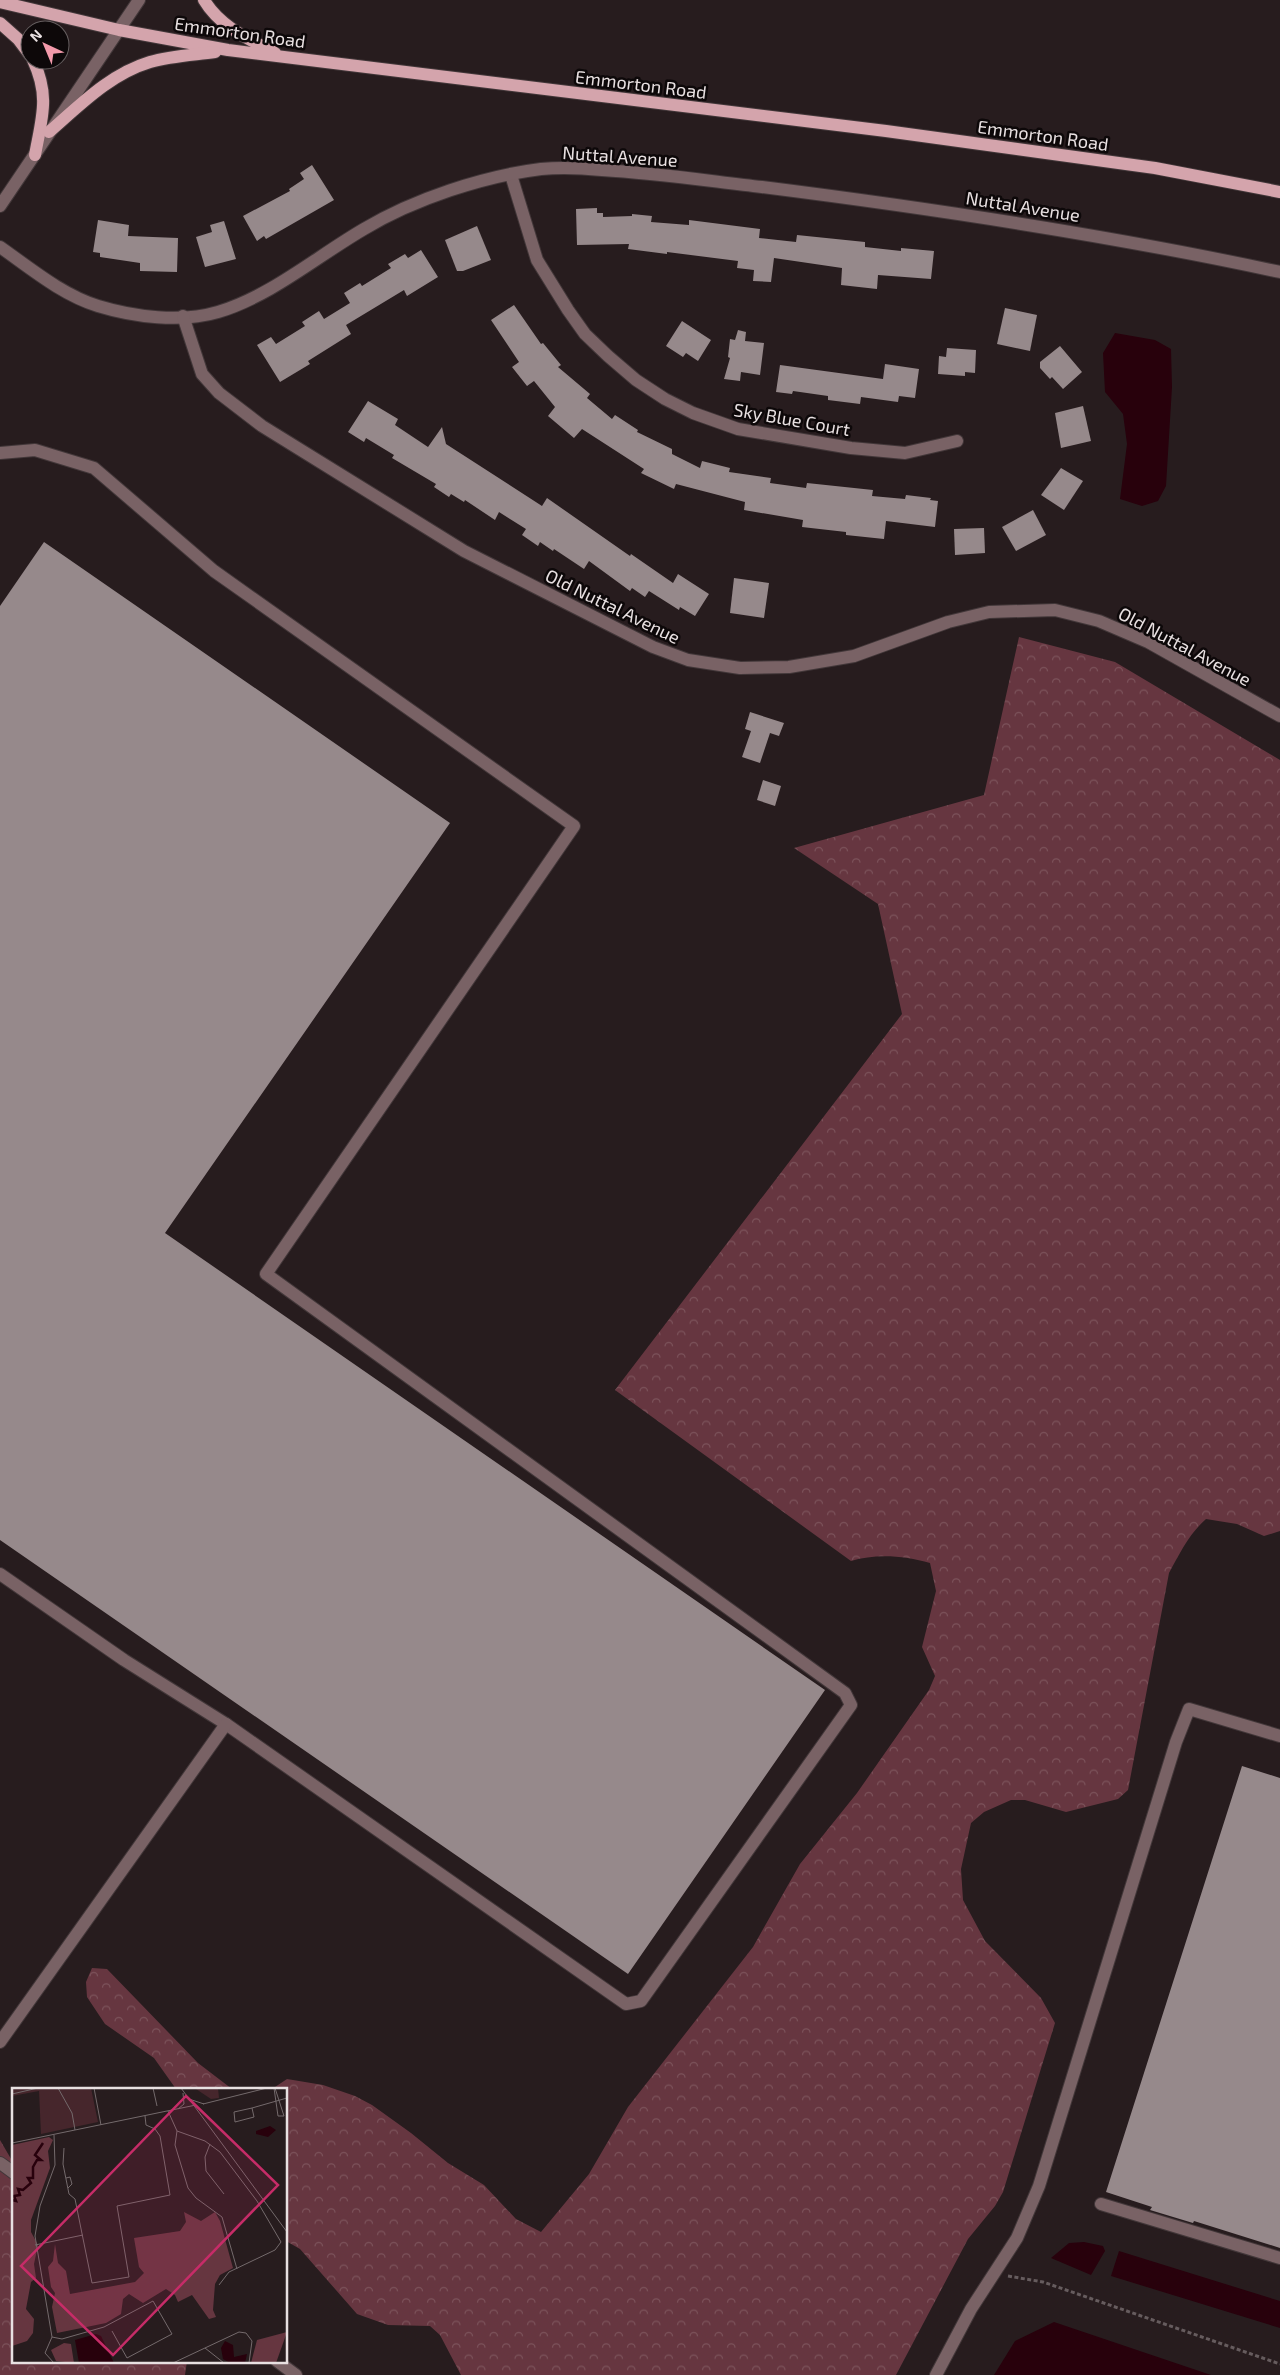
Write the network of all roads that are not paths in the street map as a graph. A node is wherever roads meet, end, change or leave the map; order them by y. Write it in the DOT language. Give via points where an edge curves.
graph roads {
  1 [pos="139,0"];
  2 [pos="204,0"];
  3 [pos="0,2"];
  4 [pos="0,23"];
  5 [pos="119,30"];
  6 [pos="20,42"];
  7 [pos="228,50"];
  8 [pos="282,57"];
  9 [pos="38,70"];
  10 [pos="50,132"];
  11 [pos="34,154"];
  12 [pos="511,175"];
  13 [pos="1280,192"];
  14 [pos="0,206"];
  15 [pos="0,247"];
  16 [pos="1280,272"];
  17 [pos="183,316"];
  18 [pos="957,441"];
  19 [pos="0,453"];
  20 [pos="1280,716"];
  21 [pos="0,1574"];
  22 [pos="226,1724"];
  23 [pos="1280,1736"];
  24 [pos="0,2042"];
  25 [pos="0,2163"];
  26 [pos="12,2172"];
  27 [pos="1101,2204"];
  28 [pos="1280,2258"];
  29 [pos="278,2362"];
  30 [pos="296,2375"];
  31 [pos="936,2375"];
  1 -- 5 [label="street"];
  2 -- 8 [label="main road" via="237,33"];
  3 -- 5 [label="main road, Emmorton Road"];
  4 -- 6 [label="main road"];
  5 -- 7 [label="main road, Emmorton Road"];
  5 -- 10 [label="street"];
  7 -- 8 [label="main road, Emmorton Road"];
  7 -- 10 [label="main road" via="175,57 133,68 94,92"];
  8 -- 13 [label="main road, Emmorton Road" via="886,131 1155,168"];
  9 -- 11 [label="main road" via="45,95"];
  10 -- 11 [label="street"];
  11 -- 14 [label="street"];
  12 -- 16 [label="street, Nuttal Avenue" via="568,168 637,172 934,209 1072,231"];
  12 -- 17 [label="street, Nuttal Avenue" via="403,209 365,228 261,293 217,312"];
  12 -- 18 [label="street, Sky Blue Court" via="537,260 568,310 585,334 636,380 664,399 738,429 851,448 905,453"];
  15 -- 17 [label="street, Nuttal Avenue" via="58,287 94,305 126,313"];
  17 -- 20 [label="street, Old Nuttal Avenue" via="202,374 219,393 262,426 464,551 653,648 688,660 740,668 790,667 854,656 948,622 989,612 1055,610 1099,621 1148,642"];
  19 -- 22 [label="street" via="35,450 94,468 214,571 574,826 266,1274 845,1693 851,1705 641,2001 626,2004"];
  21 -- 22 [label="street" via="124,1660"];
  22 -- 24 [label="street"];
  23 -- 31 [label="street" via="1189,1709 1038,2186 1017,2238 971,2309"];
  25 -- 26 [label="street"];
  27 -- 28 [label="street"];
  29 -- 30 [label="street"];
}
